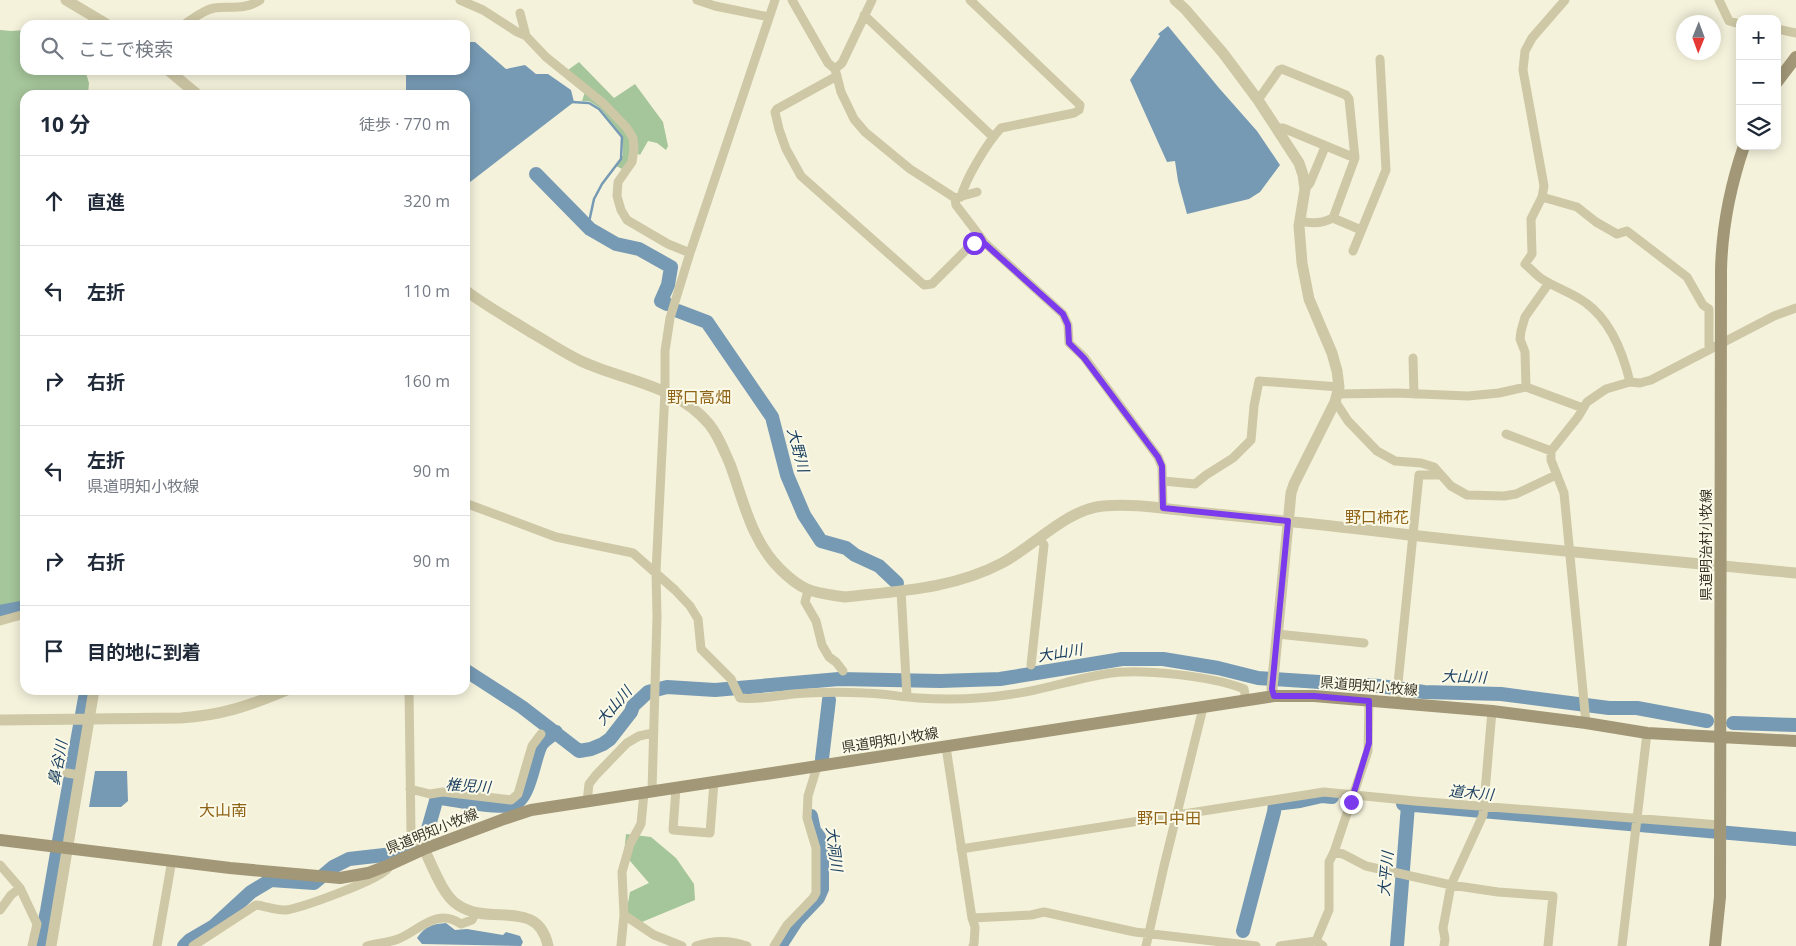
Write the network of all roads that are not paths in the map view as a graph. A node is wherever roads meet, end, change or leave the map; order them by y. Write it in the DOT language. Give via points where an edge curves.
graph roads {
  1 [pos="66,0"];
  2 [pos="260,0"];
  3 [pos="460,0"];
  4 [pos="697,0"];
  5 [pos="775,0"];
  6 [pos="792,0"];
  7 [pos="872,0"];
  8 [pos="970,0"];
  9 [pos="1175,0"];
  10 [pos="1564,0"];
  11 [pos="1719,0"];
  12 [pos="1188,4"];
  13 [pos="520,13"];
  14 [pos="864,15"];
  15 [pos="769,17"];
  16 [pos="100,20"];
  17 [pos="190,20"];
  18 [pos="1736,23"];
  19 [pos="1781,30"];
  20 [pos="1796,33"];
  21 [pos="526,36"];
  22 [pos="1796,57"];
  23 [pos="1380,59"];
  24 [pos="836,72"];
  25 [pos="174,75"];
  26 [pos="1781,77"];
  27 [pos="192,90"];
  28 [pos="1258,100"];
  29 [pos="1277,128"];
  30 [pos="993,137"];
  31 [pos="1325,146"];
  32 [pos="1743,150"];
  33 [pos="1355,158"];
  34 [pos="1305,189"];
  35 [pos="976,192"];
  36 [pos="958,197"];
  37 [pos="1542,197"];
  38 [pos="1333,218"];
  39 [pos="1301,221"];
  40 [pos="1362,230"];
  41 [pos="980,236"];
  42 [pos="1353,252"];
  43 [pos="690,253"];
  44 [pos="1549,283"];
  45 [pos="470,293"];
  46 [pos="1796,308"];
  47 [pos="1714,346"];
  48 [pos="1413,358"];
  49 [pos="1630,382"];
  50 [pos="1526,387"];
  51 [pos="665,391"];
  52 [pos="1337,394"];
  53 [pos="1414,394"];
  54 [pos="1583,408"];
  55 [pos="1506,434"];
  56 [pos="1551,451"];
  57 [pos="1440,475"];
  58 [pos="1556,475"];
  59 [pos="1163,481"];
  60 [pos="470,505"];
  61 [pos="1163,508"];
  62 [pos="1288,521"];
  63 [pos="1413,536"];
  64 [pos="1040,539"];
  65 [pos="1569,551"];
  66 [pos="1721,565"];
  67 [pos="656,572"];
  68 [pos="1796,573"];
  69 [pos="808,590"];
  70 [pos="901,591"];
  71 [pos="20,615"];
  72 [pos="0,621"];
  73 [pos="1277,638"];
  74 [pos="1364,643"];
  75 [pos="1031,665"];
  76 [pos="843,671"];
  77 [pos="1273,692"];
  78 [pos="907,694"];
  79 [pos="92,695"];
  80 [pos="274,695"];
  81 [pos="409,695"];
  82 [pos="1246,700"];
  83 [pos="1369,701"];
  84 [pos="1396,701"];
  85 [pos="1204,708"];
  86 [pos="1492,711"];
  87 [pos="83,718"];
  88 [pos="1586,719"];
  89 [pos="0,720"];
  90 [pos="653,733"];
  91 [pos="541,734"];
  92 [pos="1647,734"];
  93 [pos="1720,738"];
  94 [pos="1796,741"];
  95 [pos="946,747"];
  96 [pos="817,766"];
  97 [pos="714,782"];
  98 [pos="676,788"];
  99 [pos="410,789"];
  100 [pos="648,792"];
  101 [pos="1354,794"];
  102 [pos="587,802"];
  103 [pos="1483,810"];
  104 [pos="1176,815"];
  105 [pos="1636,822"];
  106 [pos="1720,831"];
  107 [pos="0,840"];
  108 [pos="420,845"];
  109 [pos="67,848"];
  110 [pos="962,849"];
  111 [pos="1334,852"];
  112 [pos="172,860"];
  113 [pos="0,865"];
  114 [pos="390,865"];
  115 [pos="1451,885"];
  116 [pos="20,888"];
  117 [pos="0,910"];
  118 [pos="475,914"];
  119 [pos="624,915"];
  120 [pos="972,918"];
  121 [pos="1148,933"];
  122 [pos="1320,944"];
  123 [pos="32,946"];
  124 [pos="51,946"];
  125 [pos="157,946"];
  126 [pos="193,946"];
  127 [pos="367,946"];
  128 [pos="548,946"];
  129 [pos="621,946"];
  130 [pos="682,946"];
  131 [pos="696,946"];
  132 [pos="747,946"];
  133 [pos="774,946"];
  134 [pos="973,946"];
  135 [pos="1146,946"];
  136 [pos="1256,946"];
  137 [pos="1280,946"];
  138 [pos="1444,946"];
  139 [pos="1548,946"];
  140 [pos="1622,946"];
  141 [pos="1715,946"];
  1 -- 16 [label="street"];
  2 -- 17 [label="street" via="251,6 212,8"];
  3 -- 21 [label="street"];
  4 -- 15 [label="street"];
  5 -- 15 [label="street"];
  6 -- 24 [label="street"];
  7 -- 14 [label="street"];
  8 -- 30 [label="street" via="1080,104 1074,113 1001,128"];
  9 -- 12 [label="street"];
  10 -- 37 [label="street" via="1525,51 1523,70 1543,179"];
  11 -- 18 [label="street" via="1729,21"];
  12 -- 28 [label="street"];
  13 -- 21 [label="street"];
  14 -- 24 [label="street"];
  14 -- 30 [label="street"];
  15 -- 43 [label="street"];
  19 -- 20 [label="street"];
  21 -- 43 [label="street" via="628,128 634,150 632,162 618,182 617,196 627,220"];
  22 -- 26 [label="main road"];
  23 -- 40 [label="street" via="1386,170"];
  24 -- 36 [label="street" via="846,105 865,132 910,170"];
  24 -- 41 [label="street" via="775,112 786,149 800,176 924,285 932,284"];
  25 -- 27 [label="street"];
  28 -- 29 [label="street"];
  28 -- 33 [label="street" via="1282,69 1346,95"];
  29 -- 31 [label="street"];
  29 -- 34 [label="street" via="1299,163"];
  30 -- 36 [label="street"];
  31 -- 33 [label="street"];
  31 -- 34 [label="street"];
  32 -- 47 [label="main road, 県道明治村小牧線" via="1724,222"];
  33 -- 38 [label="street"];
  34 -- 39 [label="street"];
  35 -- 36 [label="street"];
  36 -- 41 [label="street" via="956,205"];
  37 -- 44 [label="street" via="1531,219 1532,254 1525,264"];
  37 -- 47 [label="street" via="1577,207 1617,234 1627,231 1687,277 1703,305 1709,309"];
  38 -- 39 [label="street" via="1310,224"];
  38 -- 40 [label="street"];
  39 -- 52 [label="street" via="1304,278 1315,316 1332,353"];
  40 -- 42 [label="street"];
  41 -- 59 [label="street" via="1063,314 1068,325 1069,343 1151,446 1162,466"];
  43 -- 51 [label="street" via="670,318 665,351"];
  44 -- 49 [label="street" via="1585,302 1598,313 1618,346"];
  44 -- 50 [label="street" via="1525,317 1521,332"];
  45 -- 51 [label="street" via="581,361"];
  46 -- 47 [label="street"];
  47 -- 49 [label="street" via="1651,380"];
  47 -- 66 [label="main road, 県道明治村小牧線"];
  48 -- 53 [label="street"];
  49 -- 54 [label="street" via="1606,389"];
  50 -- 53 [label="street" via="1468,396"];
  50 -- 54 [label="street"];
  51 -- 67 [label="street"];
  51 -- 69 [label="street" via="710,424 724,450 760,545 788,577"];
  52 -- 53 [label="street"];
  52 -- 57 [label="street" via="1348,421 1378,451 1396,461 1434,467"];
  52 -- 59 [label="street" via="1259,382 1251,440 1241,452 1195,484"];
  52 -- 62 [label="street" via="1294,484"];
  54 -- 56 [label="street"];
  55 -- 56 [label="street"];
  56 -- 58 [label="street"];
  57 -- 58 [label="street" via="1467,495 1504,496 1516,494"];
  57 -- 63 [label="street" via="1419,475"];
  58 -- 65 [label="street" via="1564,493"];
  59 -- 61 [label="street"];
  60 -- 67 [label="street" via="556,537 633,553"];
  61 -- 62 [label="street"];
  61 -- 64 [label="street" via="1120,505 1088,509"];
  62 -- 63 [label="street"];
  62 -- 73 [label="street"];
  63 -- 65 [label="street"];
  63 -- 84 [label="street"];
  64 -- 70 [label="street" via="1000,564 964,578 927,589"];
  64 -- 75 [label="street" via="1044,545"];
  65 -- 66 [label="street"];
  65 -- 88 [label="street"];
  66 -- 68 [label="street"];
  66 -- 93 [label="main road, 県道明治村小牧線"];
  67 -- 78 [label="street" via="690,606 698,619 701,649 733,682 740,698 794,694"];
  67 -- 90 [label="street"];
  69 -- 70 [label="street" via="844,597"];
  69 -- 76 [label="street" via="805,602 816,621 822,646"];
  70 -- 78 [label="street"];
  71 -- 72 [label="street"];
  73 -- 74 [label="street"];
  73 -- 77 [label="street"];
  77 -- 82 [label="main road, 県道明知小牧線"];
  77 -- 83 [label="main road, 県道明知小牧線"];
  78 -- 82 [label="street" via="937,698 986,697 1124,672 1162,673 1233,684 1244,688"];
  79 -- 87 [label="street"];
  80 -- 87 [label="street" via="242,708 205,716"];
  81 -- 99 [label="street"];
  82 -- 85 [label="main road, 県道明知小牧線"];
  83 -- 84 [label="main road, 県道明知小牧線"];
  83 -- 101 [label="street" via="1369,743"];
  84 -- 86 [label="main road, 県道明知小牧線"];
  85 -- 95 [label="main road, 県道明知小牧線"];
  85 -- 104 [label="street"];
  86 -- 88 [label="main road, 県道明知小牧線"];
  86 -- 103 [label="street"];
  87 -- 89 [label="street"];
  87 -- 109 [label="street"];
  88 -- 92 [label="main road, 県道明知小牧線"];
  90 -- 100 [label="street"];
  90 -- 102 [label="street" via="627,743 602,768 589,784"];
  91 -- 99 [label="street" via="532,746 518,794 511,800 443,792 430,794"];
  92 -- 93 [label="main road, 県道明知小牧線"];
  92 -- 105 [label="street"];
  93 -- 94 [label="main road, 県道明知小牧線"];
  93 -- 106 [label="main road, 県道明治村小牧線"];
  95 -- 96 [label="main road, 県道明知小牧線"];
  95 -- 110 [label="street"];
  96 -- 97 [label="main road, 県道明知小牧線"];
  96 -- 133 [label="street" via="808,796 807,818 816,848 816,892 787,925"];
  97 -- 98 [label="main road, 県道明知小牧線"];
  97 -- 98 [label="street" via="710,833 673,830"];
  98 -- 100 [label="main road, 県道明知小牧線"];
  99 -- 108 [label="street" via="411,832"];
  100 -- 102 [label="main road, 県道明知小牧線"];
  100 -- 119 [label="street" via="641,824 630,844 622,872"];
  101 -- 103 [label="street"];
  101 -- 104 [label="street" via="1324,792"];
  101 -- 111 [label="street"];
  102 -- 108 [label="main road, 県道明知小牧線" via="522,813"];
  103 -- 105 [label="street"];
  103 -- 115 [label="street"];
  104 -- 110 [label="street"];
  104 -- 121 [label="street"];
  105 -- 106 [label="street"];
  105 -- 140 [label="street"];
  106 -- 141 [label="main road, 県道明治村小牧線" via="1720,897"];
  107 -- 109 [label="main road, 県道明知小牧線"];
  108 -- 114 [label="main road, 県道明知小牧線"];
  108 -- 118 [label="street" via="448,895 456,904"];
  109 -- 112 [label="main road, 県道明知小牧線"];
  109 -- 124 [label="street"];
  110 -- 120 [label="street"];
  111 -- 115 [label="street" via="1366,866"];
  111 -- 122 [label="street" via="1329,862 1329,910"];
  112 -- 114 [label="main road, 県道明知小牧線" via="330,877 349,877"];
  112 -- 125 [label="street"];
  113 -- 116 [label="street"];
  114 -- 126 [label="street" via="386,872 365,883 303,906 275,910 256,905"];
  115 -- 138 [label="street" via="1443,928"];
  115 -- 139 [label="street" via="1553,896"];
  116 -- 117 [label="street"];
  116 -- 123 [label="street" via="37,924"];
  118 -- 127 [label="street" via="472,920 461,924 455,920 435,919 399,939"];
  118 -- 128 [label="street" via="521,916 532,920 543,930"];
  119 -- 129 [label="street"];
  119 -- 130 [label="street" via="654,935"];
  120 -- 121 [label="street" via="1044,912"];
  120 -- 134 [label="street" via="975,928"];
  121 -- 135 [label="street"];
  121 -- 136 [label="street"];
  122 -- 137 [label="street"];
  131 -- 132 [label="street" via="716,941"];
}
